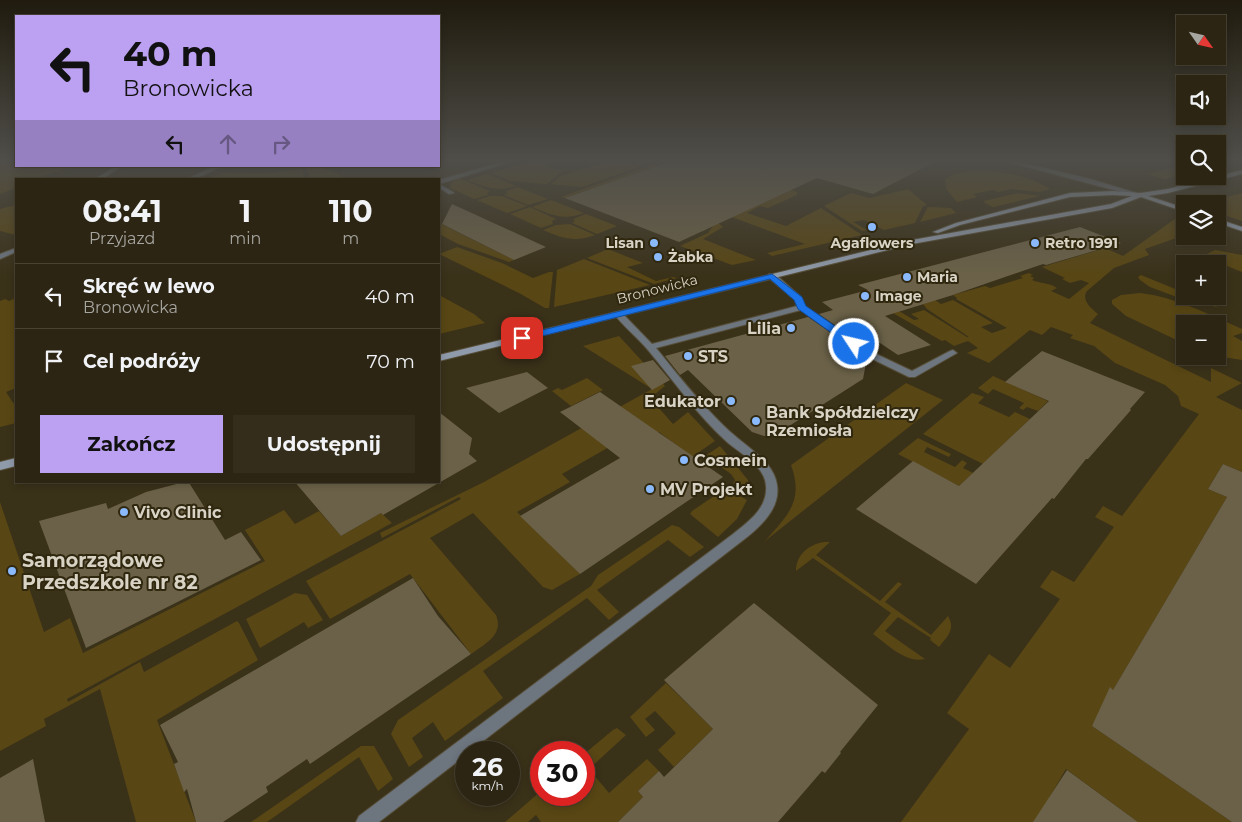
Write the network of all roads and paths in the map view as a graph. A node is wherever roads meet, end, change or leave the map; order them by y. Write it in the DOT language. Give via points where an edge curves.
graph roads {
  1 [pos="1053,199"];
  2 [pos="1129,199"];
  3 [pos="1153,199"];
  4 [pos="1176,207"];
  5 [pos="1226,224"];
  6 [pos="1242,229"];
  7 [pos="912,242"];
  8 [pos="15,250"];
  9 [pos="0,256"];
  10 [pos="772,276"];
  11 [pos="802,307"];
  12 [pos="618,314"];
  13 [pos="650,347"];
  14 [pos="953,353"];
  15 [pos="440,358"];
  16 [pos="15,462"];
  17 [pos="0,466"];
  18 [pos="365,822"];
  1 -- 7 [label="street, Bronowicka" via="958,224"];
  2 -- 7 [label="street, Bronowicka" via="1112,206"];
  3 -- 4 [label="street"];
  5 -- 6 [label="street"];
  7 -- 10 [label="street, Bronowicka"];
  8 -- 9 [label="street"];
  10 -- 11 [label="street" via="798,299"];
  10 -- 12 [label="street, Bronowicka"];
  11 -- 13 [label="street"];
  11 -- 14 [label="street" via="867,353 912,375"];
  12 -- 13 [label="street"];
  12 -- 15 [label="street, Bronowicka"];
  13 -- 18 [label="street" via="729,437 765,469 772,486 766,509 727,545"];
  16 -- 17 [label="street"];
}
